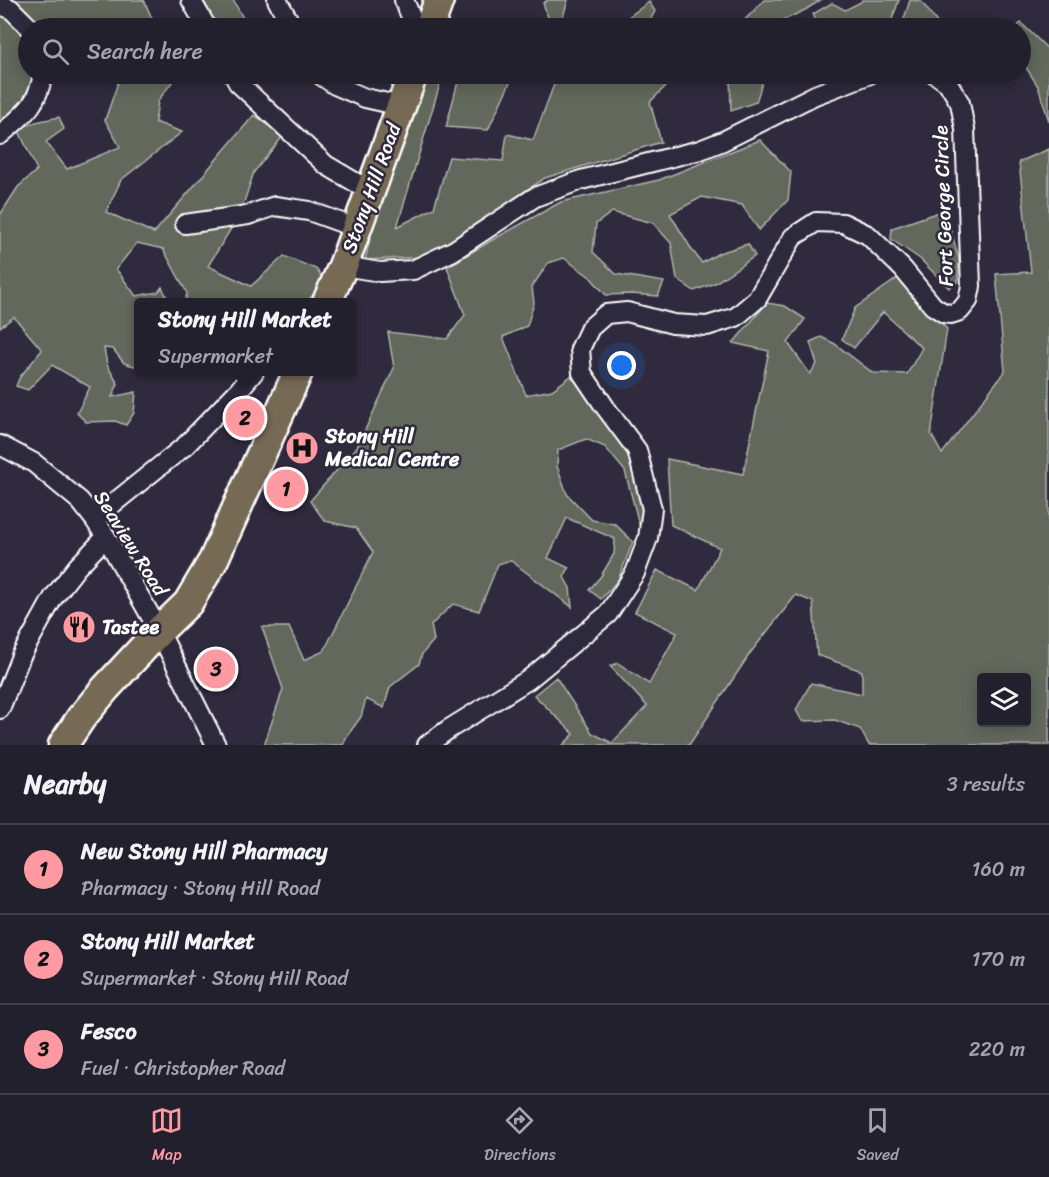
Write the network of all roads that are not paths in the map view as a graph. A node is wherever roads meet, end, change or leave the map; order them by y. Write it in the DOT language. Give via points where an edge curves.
graph roads {
  1 [pos="191,0"];
  2 [pos="277,0"];
  3 [pos="404,0"];
  4 [pos="439,0"];
  5 [pos="0,4"];
  6 [pos="20,18"];
  7 [pos="201,18"];
  8 [pos="287,18"];
  9 [pos="412,18"];
  10 [pos="433,18"];
  11 [pos="41,84"];
  12 [pos="239,84"];
  13 [pos="334,84"];
  14 [pos="409,84"];
  15 [pos="844,84"];
  16 [pos="949,84"];
  17 [pos="401,106"];
  18 [pos="0,135"];
  19 [pos="370,191"];
  20 [pos="185,224"];
  21 [pos="356,228"];
  22 [pos="343,266"];
  23 [pos="327,298"];
  24 [pos="251,376"];
  25 [pos="296,376"];
  26 [pos="0,445"];
  27 [pos="94,519"];
  28 [pos="106,537"];
  29 [pos="159,631"];
  30 [pos="0,709"];
  31 [pos="63,745"];
  32 [pos="216,745"];
  33 [pos="427,745"];
  1 -- 7 [label="street"];
  2 -- 8 [label="street"];
  3 -- 9 [label="street"];
  4 -- 10 [label="main road"];
  5 -- 6 [label="street"];
  11 -- 18 [label="street" via="29,111"];
  12 -- 19 [label="street" via="326,165"];
  13 -- 17 [label="street" via="365,98"];
  14 -- 17 [label="main road, Stony Hill Road"];
  15 -- 22 [label="street" via="700,150 581,180 536,197 453,251 413,270 380,272"];
  16 -- 33 [label="street, Fort George Circle" via="960,103 964,129 971,286 968,301 960,311 944,313 868,235 843,223 816,222 793,237 757,299 736,317 707,326 673,324 627,312 606,315 598,321 580,349 582,374 637,450 652,509 648,538 635,573 609,614 528,680"];
  17 -- 19 [label="main road, Stony Hill Road"];
  19 -- 21 [label="main road, Stony Hill Road"];
  20 -- 21 [label="street" via="275,207 309,211"];
  21 -- 22 [label="main road, Stony Hill Road"];
  22 -- 23 [label="main road, Stony Hill Road"];
  24 -- 27 [label="street" via="186,445"];
  25 -- 29 [label="main road" via="213,561 188,603"];
  26 -- 27 [label="street, Seaview Road" via="34,463 80,501"];
  27 -- 28 [label="street, Seaview Road"];
  28 -- 29 [label="street, Seaview Road"];
  28 -- 30 [label="street" via="53,598 21,656"];
  29 -- 31 [label="main road" via="105,689"];
  29 -- 32 [label="street, Seaview Road"];
}
